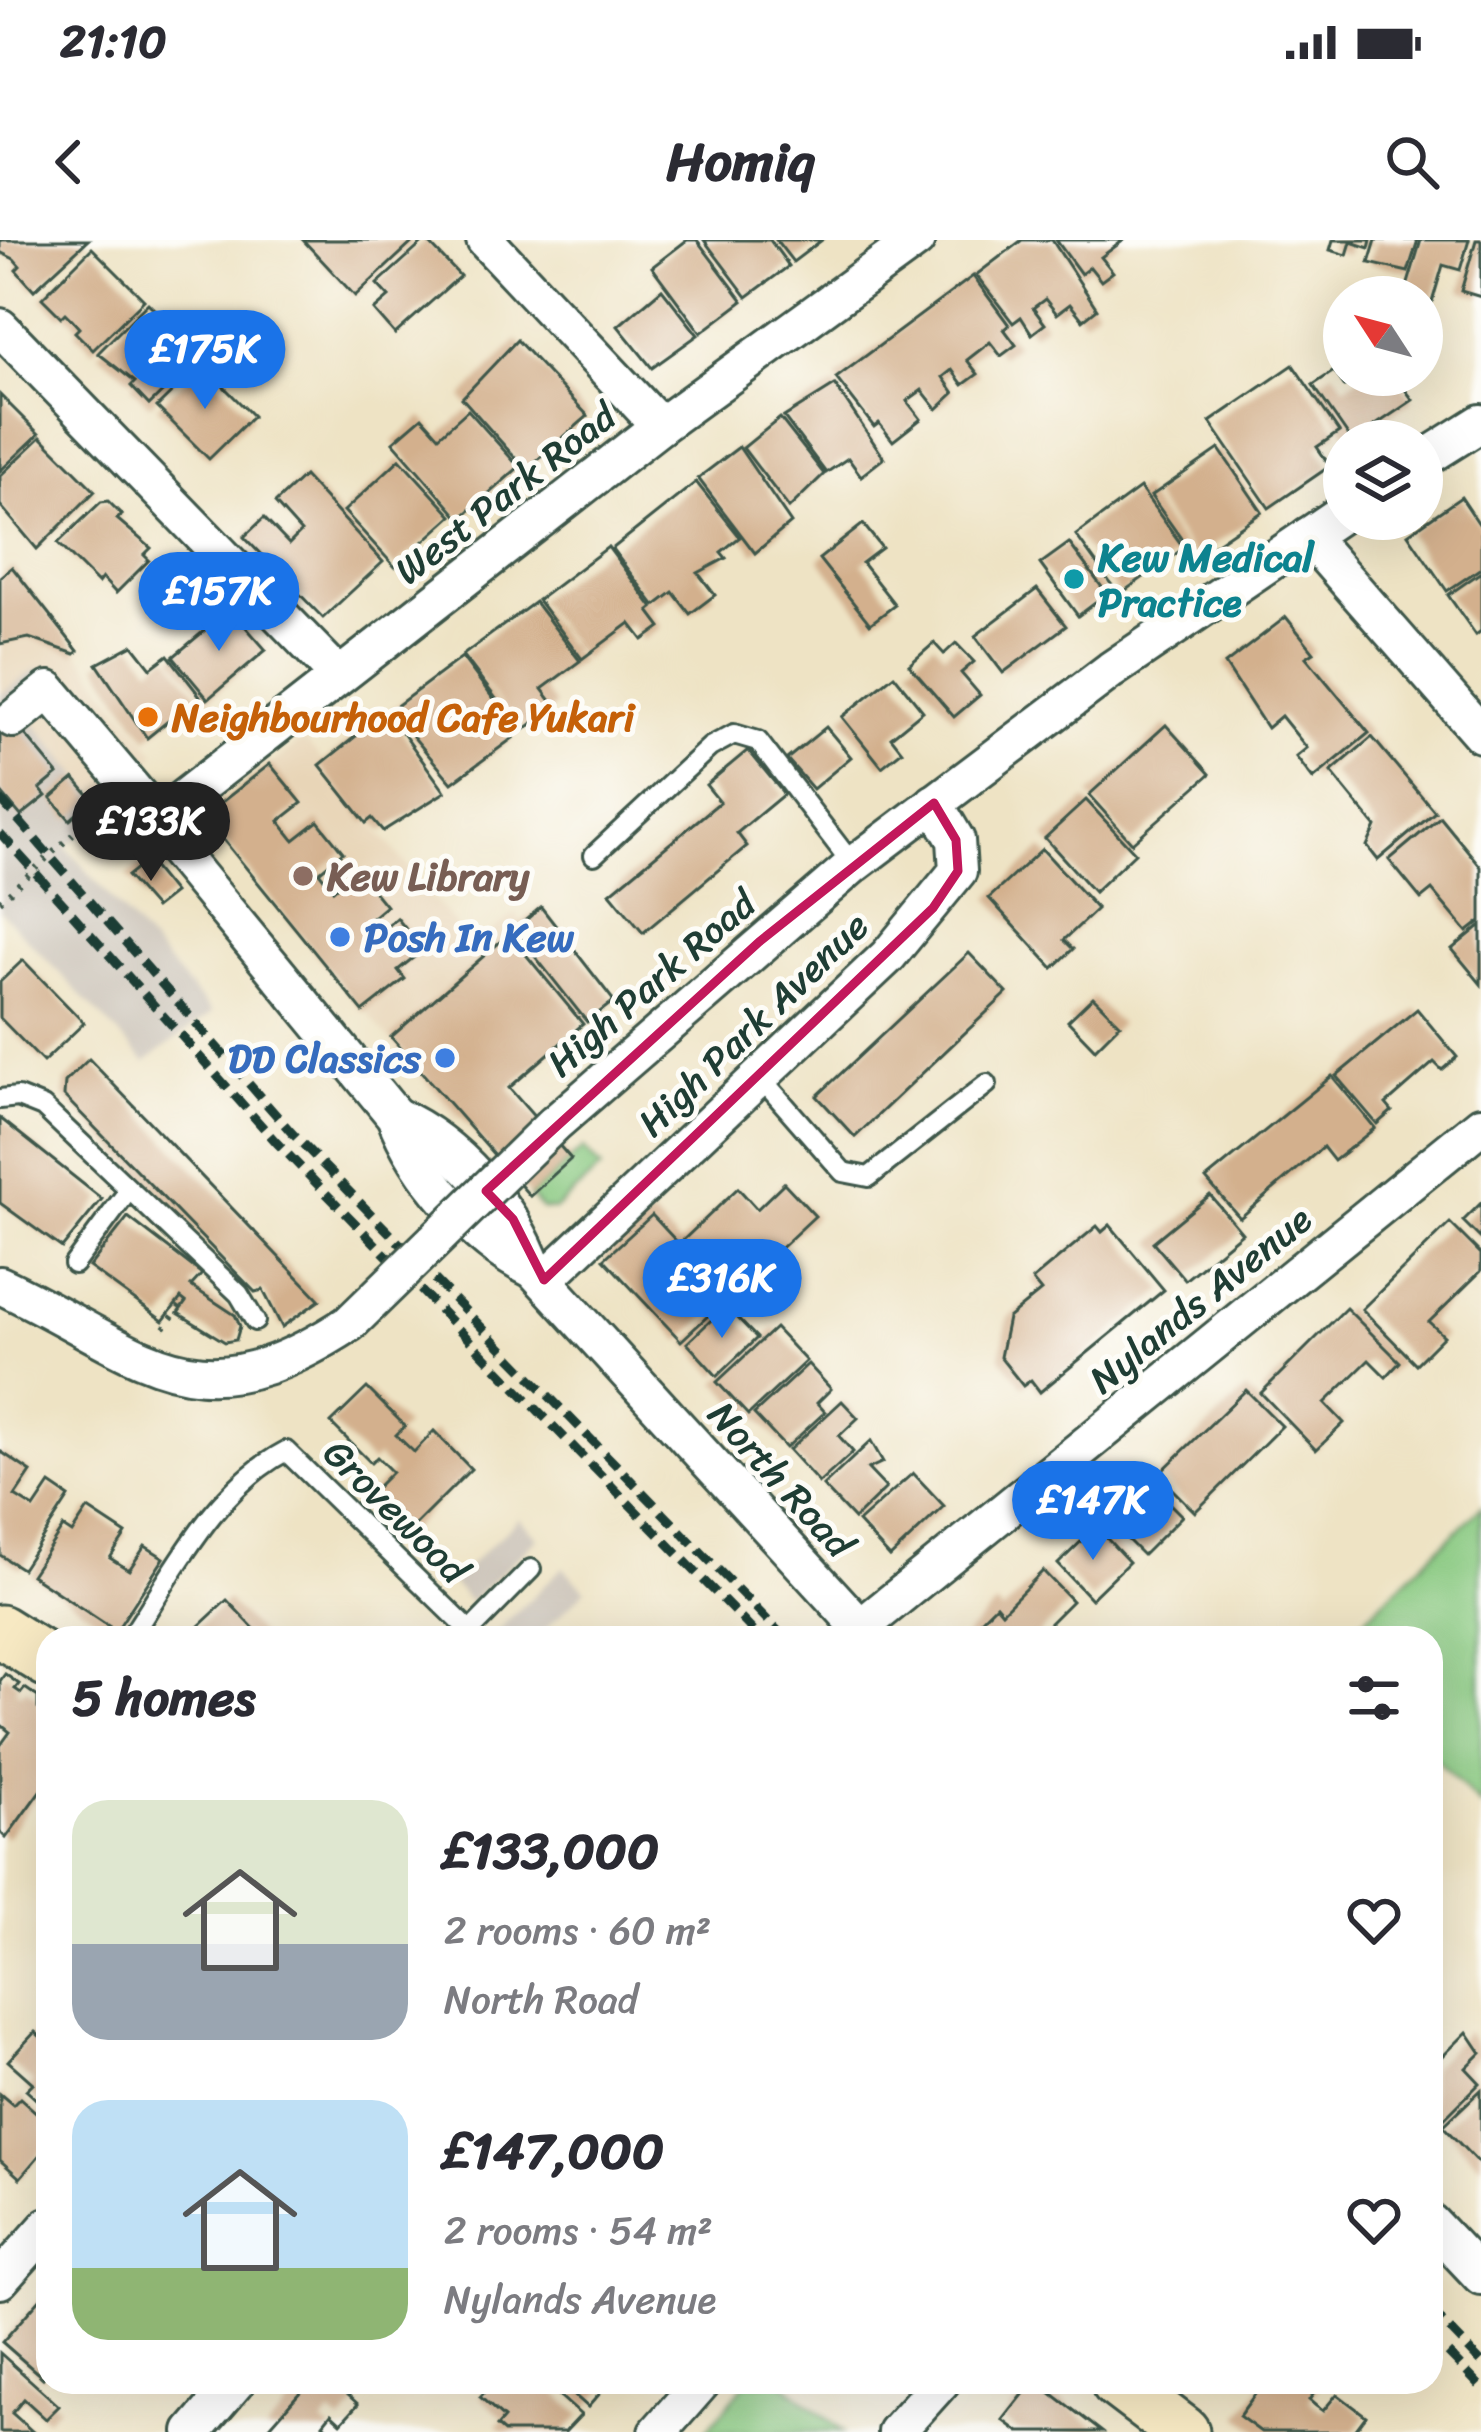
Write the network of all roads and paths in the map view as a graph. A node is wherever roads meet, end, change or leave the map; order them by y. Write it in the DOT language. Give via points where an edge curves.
graph roads {
  1 [pos="485,240"];
  2 [pos="916,240"];
  3 [pos="0,327"];
  4 [pos="1481,423"];
  5 [pos="660,426"];
  6 [pos="1443,447"];
  7 [pos="1323,526"];
  8 [pos="1308,536"];
  9 [pos="338,675"];
  10 [pos="13,719"];
  11 [pos="1481,734"];
  12 [pos="934,803"];
  13 [pos="155,821"];
  14 [pos="118,840"];
  15 [pos="594,855"];
  16 [pos="853,865"];
  17 [pos="0,901"];
  18 [pos="760,1078"];
  19 [pos="987,1084"];
  20 [pos="0,1099"];
  21 [pos="1481,1125"];
  22 [pos="129,1190"];
  23 [pos="74,1264"];
  24 [pos="539,1275"];
  25 [pos="0,1285"];
  26 [pos="255,1321"];
  27 [pos="531,1569"];
  28 [pos="138,1626"];
  29 [pos="465,1626"];
  30 [pos="475,1626"];
  31 [pos="859,1626"];
  32 [pos="873,1626"];
  33 [pos="1443,2236"];
  34 [pos="36,2240"];
  35 [pos="1481,2276"];
  36 [pos="0,2280"];
  37 [pos="226,2394"];
  38 [pos="691,2394"];
  39 [pos="930,2394"];
  40 [pos="1133,2394"];
  41 [pos="193,2432"];
  42 [pos="658,2432"];
  43 [pos="896,2432"];
  44 [pos="1183,2432"];
  1 -- 5 [label="street"];
  2 -- 5 [label="street, West Park Road"];
  3 -- 9 [label="street"];
  4 -- 6 [label="street"];
  5 -- 9 [label="street, West Park Road"];
  7 -- 8 [label="street, High Park Road"];
  8 -- 11 [label="street"];
  8 -- 12 [label="street, High Park Road"];
  9 -- 13 [label="street, West Park Road"];
  10 -- 13 [label="street, North Road" via="49,690"];
  12 -- 16 [label="street, High Park Road"];
  12 -- 18 [label="street, High Park Avenue" via="956,840 958,871 888,956"];
  13 -- 24 [label="street, North Road" via="394,1116 427,1131 513,1218"];
  14 -- 17 [label="path, bridge" via="96,813"];
  15 -- 16 [label="lane" via="734,734 758,741"];
  16 -- 25 [label="street, High Park Road, bridge" via="553,1125 350,1323 307,1351 259,1372 188,1376"];
  18 -- 19 [label="lane" via="842,1172 869,1178"];
  18 -- 24 [label="street, High Park Avenue"];
  20 -- 22 [label="lane" via="44,1107"];
  21 -- 32 [label="street, Nylands Avenue"];
  22 -- 23 [label="lane"];
  22 -- 26 [label="lane" via="238,1294"];
  24 -- 31 [label="street, North Road"];
  27 -- 30 [label="lane, Grovewood"];
  28 -- 29 [label="lane, Grovewood" via="218,1506 260,1464 286,1451"];
  33 -- 35 [label="street"];
  34 -- 36 [label="street"];
  37 -- 41 [label="street"];
  38 -- 42 [label="street"];
  39 -- 43 [label="street"];
  40 -- 44 [label="main road"];
}
